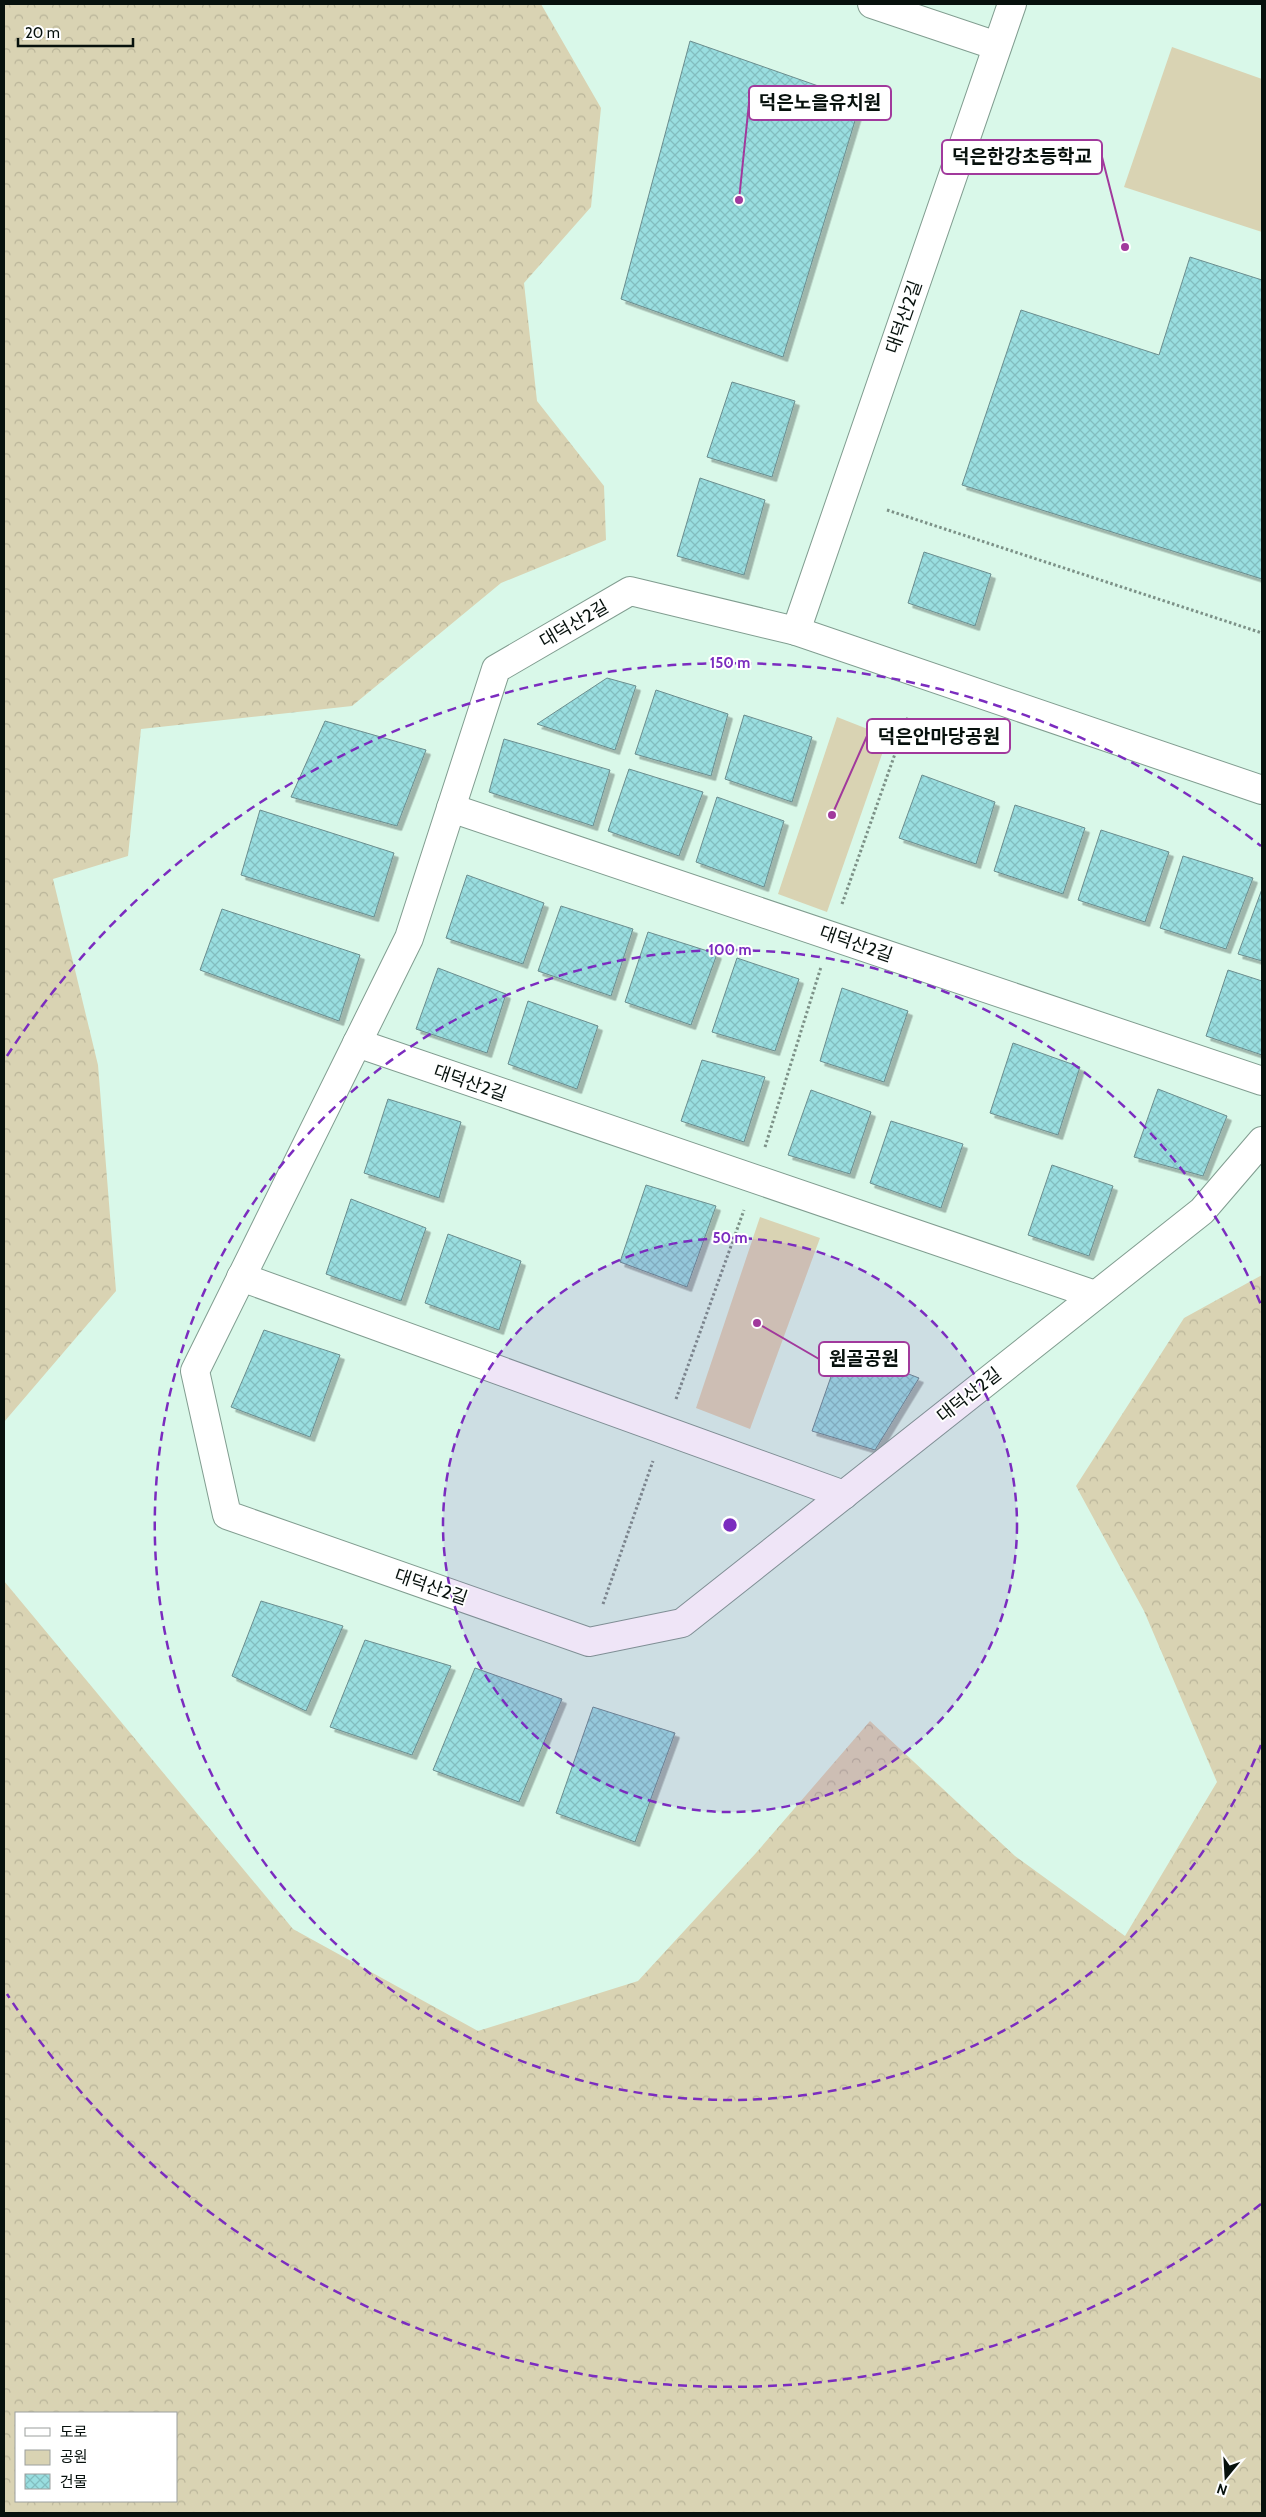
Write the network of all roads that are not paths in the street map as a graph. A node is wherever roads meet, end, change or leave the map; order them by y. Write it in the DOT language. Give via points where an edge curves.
graph roads {
  1 [pos="872,4"];
  2 [pos="1012,4"];
  3 [pos="997,46"];
  4 [pos="796,630"];
  5 [pos="1262,790"];
  6 [pos="451,808"];
  7 [pos="357,1044"];
  8 [pos="1262,1081"];
  9 [pos="1262,1141"];
  10 [pos="241,1277"];
  11 [pos="1095,1295"];
  12 [pos="844,1495"];
  1 -- 3 [label="street"];
  2 -- 3 [label="street, 대덕산2길"];
  3 -- 4 [label="street, 대덕산2길"];
  4 -- 5 [label="street, 대덕산2길"];
  4 -- 6 [label="street, 대덕산2길" via="630,591 496,668"];
  6 -- 7 [label="street, 대덕산2길" via="409,938"];
  6 -- 8 [label="street, 대덕산2길"];
  7 -- 10 [label="street, 대덕산2길"];
  7 -- 11 [label="street, 대덕산2길"];
  9 -- 11 [label="street, 대덕산2길" via="1202,1211"];
  10 -- 12 [label="street"];
  10 -- 12 [label="street, 대덕산2길" via="195,1371 227,1515 590,1642 682,1623"];
  11 -- 12 [label="street, 대덕산2길"];
}
